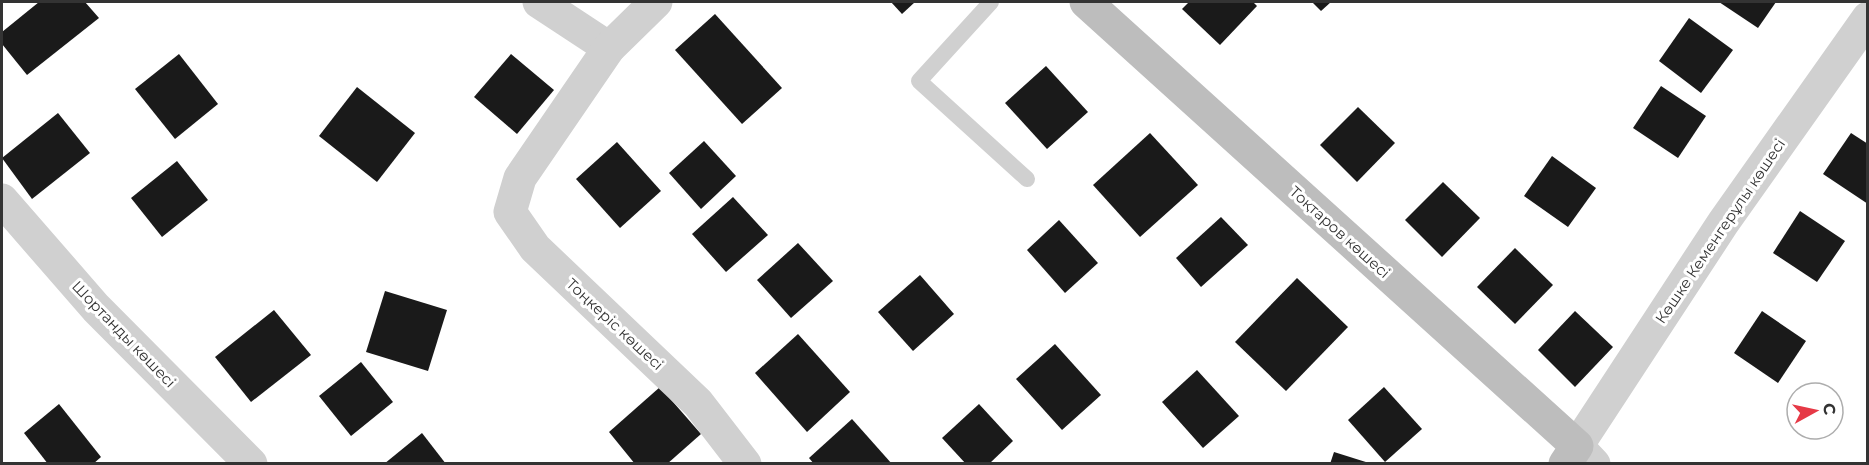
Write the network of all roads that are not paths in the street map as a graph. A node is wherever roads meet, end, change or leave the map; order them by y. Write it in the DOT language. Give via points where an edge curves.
graph roads {
  1 [pos="539,2"];
  2 [pos="656,2"];
  3 [pos="991,2"];
  4 [pos="1086,2"];
  5 [pos="1868,18"];
  6 [pos="609,48"];
  7 [pos="1027,179"];
  8 [pos="2,200"];
  9 [pos="1579,458"];
  10 [pos="251,464"];
  11 [pos="745,464"];
  1 -- 6 [label="street"];
  2 -- 6 [label="street"];
  3 -- 7 [label="lane" via="919,81"];
  4 -- 9 [label="street, Тоқтаров көшесі"];
  5 -- 9 [label="street, Көшке Кеменгерұлы көшесі" via="1723,223"];
  6 -- 11 [label="street, Тоңкерiс көшесі" via="520,178 510,212 535,248 698,403"];
  8 -- 10 [label="street, Шортанды көшесі" via="96,308"];
}
